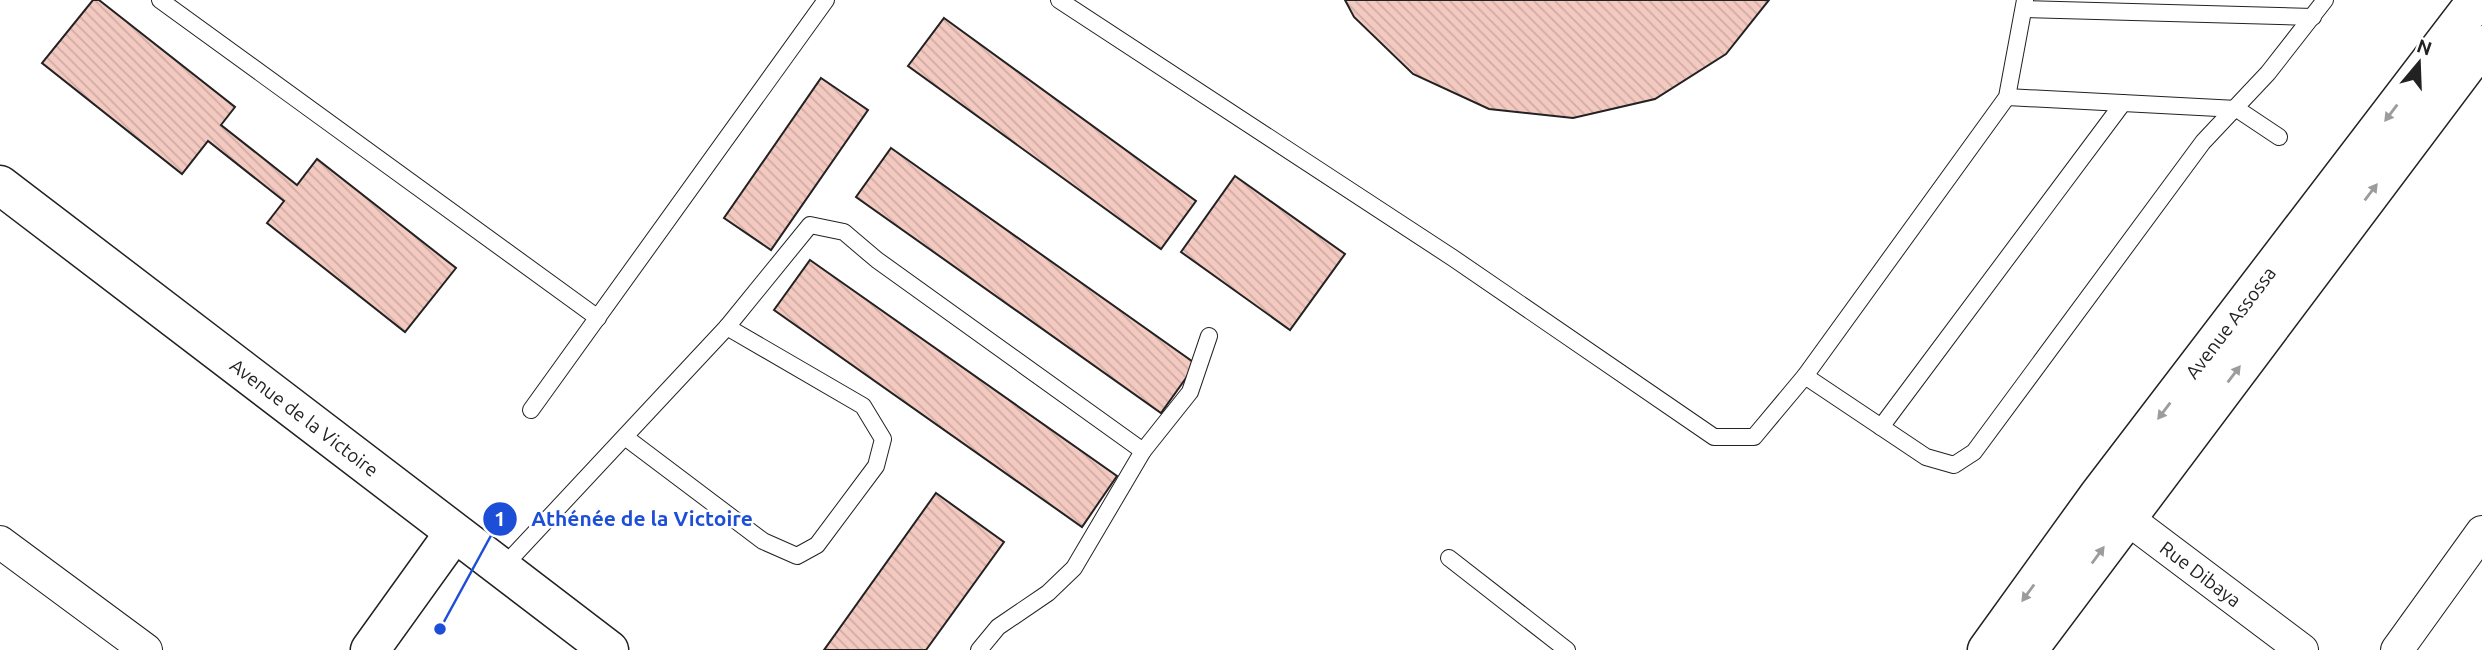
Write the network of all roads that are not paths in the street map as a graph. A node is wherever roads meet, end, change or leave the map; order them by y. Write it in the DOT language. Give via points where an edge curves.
graph roads {
  1 [pos="160,0"];
  2 [pos="826,0"];
  3 [pos="1059,0"];
  4 [pos="2325,0"];
  5 [pos="2477,0"];
  6 [pos="2025,4"];
  7 [pos="2313,17"];
  8 [pos="2482,45"];
  9 [pos="2007,97"];
  10 [pos="2123,103"];
  11 [pos="2237,109"];
  12 [pos="2279,137"];
  13 [pos="0,185"];
  14 [pos="598,318"];
  15 [pos="727,327"];
  16 [pos="1209,336"];
  17 [pos="1805,376"];
  18 [pos="531,410"];
  19 [pos="1881,427"];
  20 [pos="625,437"];
  21 [pos="1143,451"];
  22 [pos="2112,507"];
  23 [pos="2482,532"];
  24 [pos="454,533"];
  25 [pos="0,542"];
  26 [pos="1449,558"];
  27 [pos="501,569"];
  28 [pos="146,650"];
  29 [pos="370,650"];
  30 [pos="609,650"];
  31 [pos="979,650"];
  32 [pos="1567,650"];
  33 [pos="1987,650"];
  34 [pos="2028,650"];
  35 [pos="2302,650"];
  36 [pos="2397,650"];
  1 -- 14 [label="lane"];
  2 -- 14 [label="lane"];
  3 -- 17 [label="lane" via="1453,258 1714,437 1754,437"];
  4 -- 7 [label="lane"];
  5 -- 22 [label="main road, Avenue Assossa, one-way"];
  6 -- 7 [label="lane"];
  6 -- 9 [label="lane"];
  7 -- 11 [label="lane"];
  22 -- 8 [label="main road, Avenue Assossa, one-way"];
  9 -- 10 [label="lane"];
  9 -- 17 [label="lane"];
  10 -- 11 [label="lane"];
  10 -- 19 [label="lane"];
  11 -- 12 [label="lane"];
  11 -- 19 [label="lane" via="2203,142 1974,452 1954,465 1926,457"];
  13 -- 24 [label="main road, Avenue de la Victoire"];
  14 -- 18 [label="lane"];
  15 -- 20 [label="lane"];
  15 -- 20 [label="lane" via="863,405 883,439 876,466 817,545 797,556 763,541"];
  15 -- 21 [label="lane" via="810,225 844,232"];
  16 -- 21 [label="lane" via="1190,392"];
  17 -- 19 [label="lane"];
  20 -- 27 [label="lane"];
  21 -- 31 [label="lane" via="1074,568 1048,593 998,627"];
  22 -- 33 [label="main road, Avenue Assossa, one-way"];
  34 -- 22 [label="main road, Avenue Assossa, one-way"];
  22 -- 35 [label="street, Rue Dibaya"];
  23 -- 36 [label="street"];
  24 -- 27 [label="main road, Avenue de la Victoire"];
  24 -- 29 [label="main road"];
  25 -- 28 [label="street"];
  26 -- 32 [label="lane"];
  27 -- 30 [label="main road, Avenue de la Victoire"];
}
